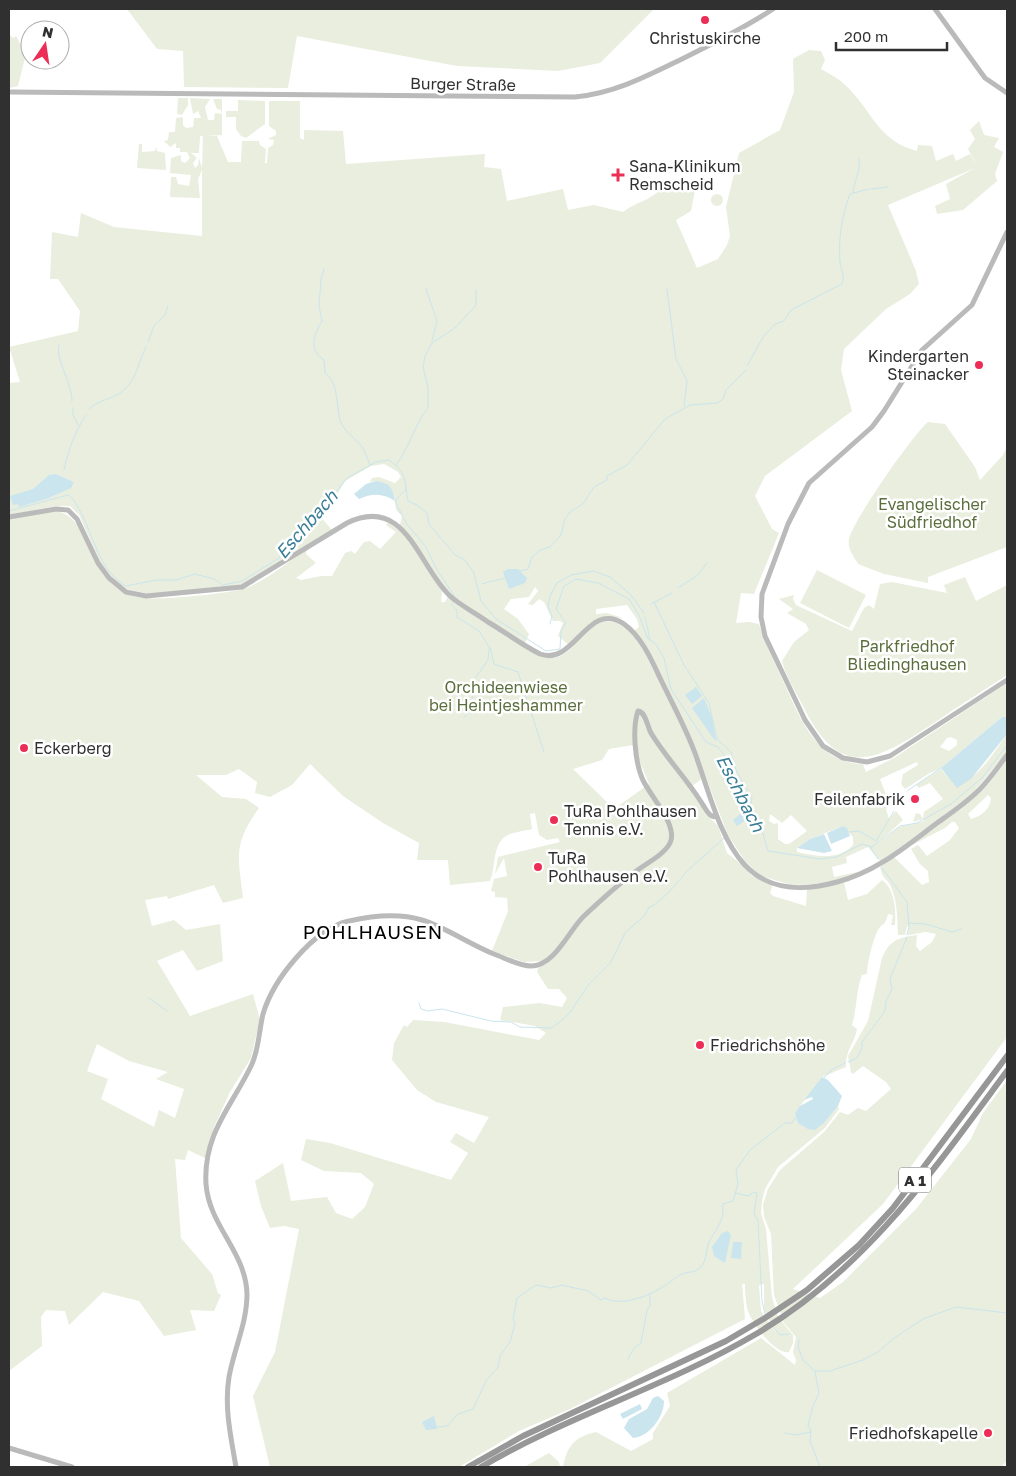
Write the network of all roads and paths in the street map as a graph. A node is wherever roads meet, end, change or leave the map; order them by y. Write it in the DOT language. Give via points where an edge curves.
graph roads {
  1 [pos="774,9"];
  2 [pos="935,9"];
  3 [pos="9,92"];
  4 [pos="1007,93"];
  5 [pos="1007,232"];
  6 [pos="9,517"];
  7 [pos="1007,680"];
  8 [pos="1007,755"];
  9 [pos="716,817"];
  10 [pos="1007,1056"];
  11 [pos="1007,1071"];
  12 [pos="9,1448"];
  13 [pos="72,1467"];
  14 [pos="236,1467"];
  15 [pos="468,1467"];
  16 [pos="481,1467"];
  1 -- 3 [label="main road, Burger Straße" via="635,82 594,95 534,98"];
  2 -- 4 [label="main road" via="985,78"];
  5 -- 7 [label="main road" via="976,300 922,350 872,427 809,483 794,508 762,594 761,617 768,643 811,731 826,748 848,760 873,761 890,756"];
  6 -- 9 [label="main road" via="68,510 78,519 107,576 126,592 143,596 240,588 347,523 368,516 382,517 394,523 417,548 451,597 543,655 563,653 586,628 598,621 614,620 627,626 648,653 685,729"];
  8 -- 9 [label="main road" via="972,796 886,860 862,875 823,886 789,886 754,876 733,849"];
  9 -- 14 [label="main road" via="707,812 651,732 644,714 638,711 636,728 641,777 671,829 669,846 632,873 582,918 544,962 530,966 494,954 421,920 389,917 364,918 335,926 309,946 286,971 267,1004 251,1066 217,1128 207,1167 206,1185 212,1209 239,1256 246,1281 245,1315 231,1367 228,1394"];
  10 -- 15 [label="highway, A 1" via="893,1208 859,1245 807,1290 726,1341 523,1436"];
  11 -- 16 [label="highway, A 1" via="899,1213 861,1254 817,1292 724,1352"];
  12 -- 13 [label="main road"];
}
